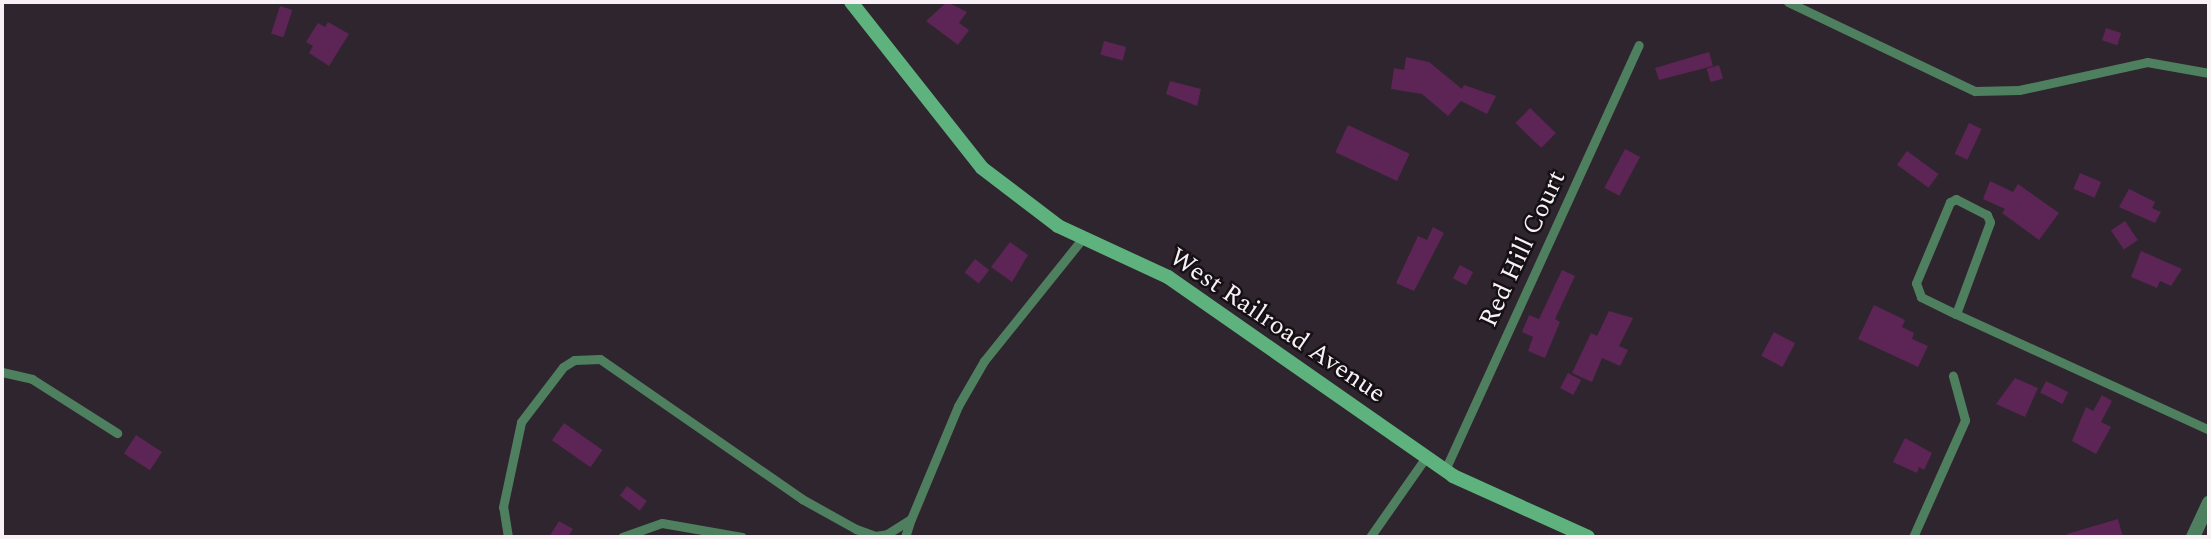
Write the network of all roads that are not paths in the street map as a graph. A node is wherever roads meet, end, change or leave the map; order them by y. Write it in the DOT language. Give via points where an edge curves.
graph roads {
  1 [pos="851,2"];
  2 [pos="1788,2"];
  3 [pos="1639,45"];
  4 [pos="2209,73"];
  5 [pos="1083,239"];
  6 [pos="1956,314"];
  7 [pos="2,372"];
  8 [pos="1953,376"];
  9 [pos="2209,430"];
  10 [pos="117,433"];
  11 [pos="1426,457"];
  12 [pos="1445,470"];
  13 [pos="2209,502"];
  14 [pos="911,519"];
  15 [pos="508,537"];
  16 [pos="622,537"];
  17 [pos="742,537"];
  18 [pos="905,537"];
  19 [pos="1370,537"];
  20 [pos="1588,537"];
  21 [pos="1913,537"];
  22 [pos="2193,537"];
  1 -- 5 [label="main road, West Railroad Avenue" via="982,168 1058,226"];
  2 -- 4 [label="lane" via="1975,91 2019,90 2147,62"];
  3 -- 12 [label="lane, Red Hill Court"];
  5 -- 11 [label="main road, West Railroad Avenue" via="1168,277"];
  5 -- 14 [label="lane" via="984,361 957,405"];
  6 -- 6 [label="lane" via="1921,297 1916,288 1950,202 1956,199 1987,215 1990,222"];
  6 -- 9 [label="lane"];
  7 -- 10 [label="lane" via="32,379"];
  8 -- 21 [label="lane" via="1965,420"];
  11 -- 12 [label="main road, West Railroad Avenue"];
  11 -- 19 [label="lane"];
  12 -- 20 [label="main road, West Railroad Avenue"];
  13 -- 22 [label="street"];
  14 -- 15 [label="lane" via="880,536 856,529 759,472 600,359 574,360 521,422 503,507"];
  14 -- 18 [label="lane"];
  16 -- 17 [label="lane" via="662,523"];
}
